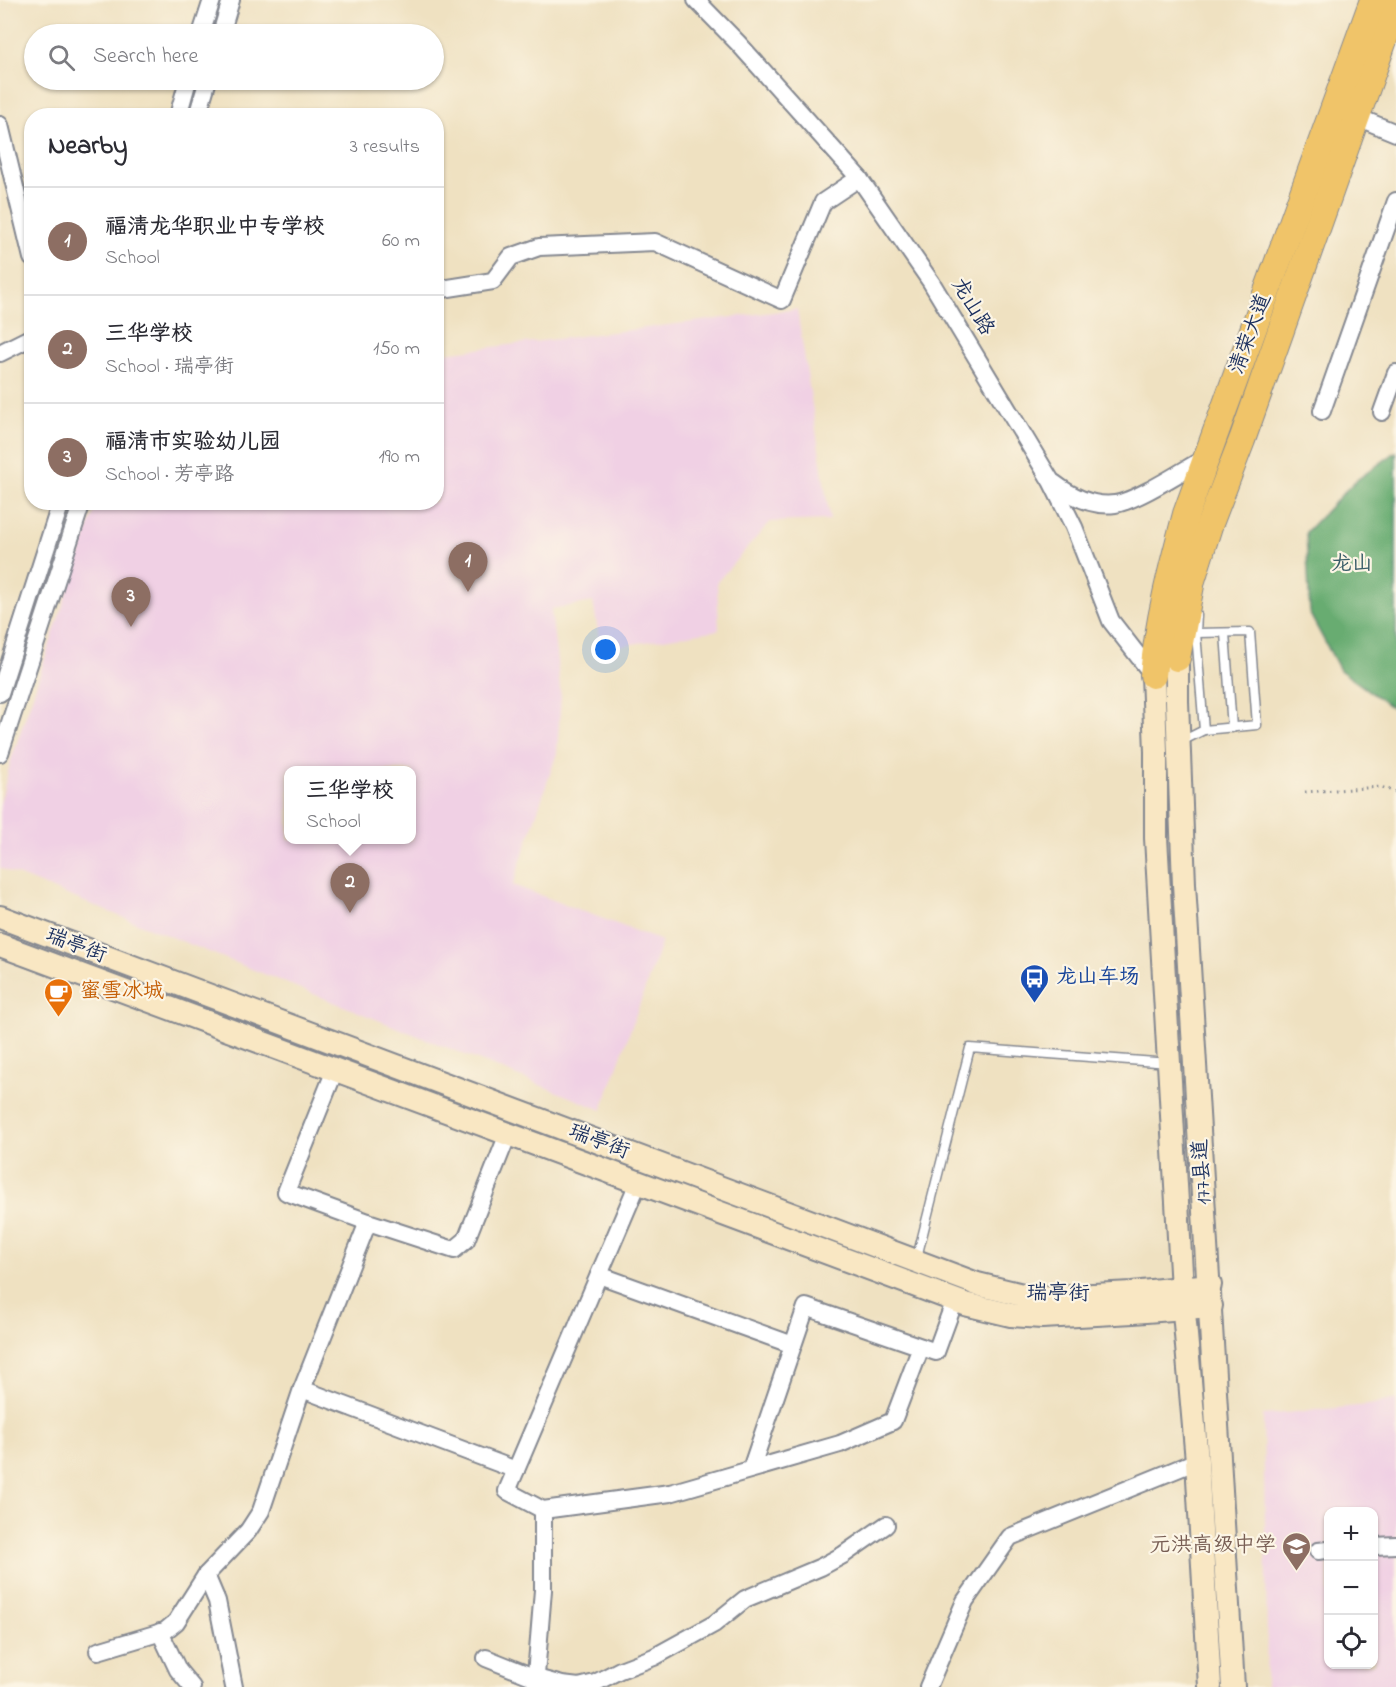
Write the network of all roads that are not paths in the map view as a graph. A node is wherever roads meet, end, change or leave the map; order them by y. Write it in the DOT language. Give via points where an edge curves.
graph roads {
  1 [pos="212,0"];
  2 [pos="231,0"];
  3 [pos="696,0"];
  4 [pos="1373,0"];
  5 [pos="1396,6"];
  6 [pos="712,7"];
  7 [pos="204,24"];
  8 [pos="224,24"];
  9 [pos="185,90"];
  10 [pos="205,90"];
  11 [pos="180,108"];
  12 [pos="199,108"];
  13 [pos="1357,117"];
  14 [pos="0,125"];
  15 [pos="1396,133"];
  16 [pos="860,178"];
  17 [pos="1396,201"];
  18 [pos="24,225"];
  19 [pos="444,289"];
  20 [pos="24,342"];
  21 [pos="0,352"];
  22 [pos="1396,373"];
  23 [pos="1322,411"];
  24 [pos="1382,412"];
  25 [pos="1207,457"];
  26 [pos="1051,481"];
  27 [pos="58,510"];
  28 [pos="79,510"];
  29 [pos="1192,580"];
  30 [pos="1196,633"];
  31 [pos="1225,633"];
  32 [pos="1178,657"];
  33 [pos="1153,675"];
  34 [pos="0,693"];
  35 [pos="1232,728"];
  36 [pos="1204,730"];
  37 [pos="1179,743"];
  38 [pos="0,753"];
  39 [pos="0,917"];
  40 [pos="0,945"];
  41 [pos="1169,1064"];
  42 [pos="335,1070"];
  43 [pos="508,1134"];
  44 [pos="638,1183"];
  45 [pos="368,1222"];
  46 [pos="916,1261"];
  47 [pos="599,1275"];
  48 [pos="1211,1296"];
  49 [pos="1183,1299"];
  50 [pos="955,1300"];
  51 [pos="793,1345"];
  52 [pos="921,1347"];
  53 [pos="302,1389"];
  54 [pos="1197,1461"];
  55 [pos="751,1469"];
  56 [pos="516,1470"];
  57 [pos="543,1510"];
  58 [pos="886,1525"];
  59 [pos="1396,1545"];
  60 [pos="1378,1546"];
  61 [pos="206,1575"];
  62 [pos="160,1632"];
  63 [pos="98,1651"];
  64 [pos="486,1658"];
  65 [pos="535,1682"];
  66 [pos="192,1687"];
  67 [pos="234,1687"];
  68 [pos="928,1687"];
  69 [pos="1210,1687"];
  70 [pos="1233,1687"];
  1 -- 7 [label="street"];
  2 -- 8 [label="street"];
  3 -- 6 [label="street, 龙山路"];
  4 -- 25 [label="main road, 清荣大道"];
  5 -- 13 [label="main road, 清荣大道"];
  6 -- 16 [label="street, 龙山路" via="738,43"];
  9 -- 11 [label="street"];
  10 -- 12 [label="street"];
  13 -- 15 [label="street"];
  13 -- 29 [label="main road, 清荣大道"];
  14 -- 18 [label="street"];
  16 -- 19 [label="street" via="823,202 782,300 655,242 539,247 511,257 493,281"];
  16 -- 26 [label="street, 龙山路" via="931,282"];
  17 -- 23 [label="street"];
  20 -- 21 [label="street"];
  22 -- 24 [label="street"];
  25 -- 26 [label="street" via="1133,499 1115,504 1080,499"];
  25 -- 33 [label="main road, 清荣大道" via="1186,514 1167,586"];
  26 -- 33 [label="street, 龙山路" via="1074,526 1112,621"];
  27 -- 34 [label="street"];
  28 -- 38 [label="street"];
  29 -- 30 [label="lane"];
  29 -- 32 [label="main road, 清荣大道"];
  30 -- 31 [label="lane"];
  30 -- 36 [label="lane"];
  31 -- 35 [label="lane"];
  31 -- 35 [label="lane" via="1250,632 1257,725"];
  32 -- 37 [label="main road, 177县道"];
  33 -- 41 [label="main road, 177县道" via="1156,838"];
  35 -- 36 [label="lane"];
  36 -- 37 [label="lane"];
  37 -- 48 [label="main road, 177县道" via="1184,884"];
  39 -- 46 [label="main road, 瑞亭街"];
  40 -- 42 [label="main road, 瑞亭街"];
  41 -- 46 [label="lane" via="970,1048"];
  41 -- 49 [label="main road, 177县道"];
  42 -- 43 [label="main road, 瑞亭街"];
  42 -- 45 [label="street" via="286,1192"];
  43 -- 44 [label="main road, 瑞亭街"];
  43 -- 45 [label="street" via="466,1240 454,1250"];
  44 -- 47 [label="street"];
  44 -- 50 [label="main road, 瑞亭街"];
  45 -- 53 [label="street"];
  46 -- 49 [label="main road, 瑞亭街" via="977,1284 1035,1298"];
  47 -- 51 [label="street"];
  47 -- 56 [label="street"];
  48 -- 49 [label="main road, 瑞亭街"];
  48 -- 70 [label="main road, 177县道"];
  49 -- 50 [label="main road, 瑞亭街" via="1042,1317 1011,1315"];
  49 -- 54 [label="main road, 177县道"];
  50 -- 52 [label="street" via="936,1352"];
  51 -- 52 [label="street" via="806,1306"];
  51 -- 55 [label="street"];
  52 -- 55 [label="street" via="893,1421 840,1444"];
  53 -- 56 [label="street"];
  53 -- 61 [label="street" via="261,1511 248,1532"];
  54 -- 68 [label="street" via="1010,1537 965,1601"];
  54 -- 69 [label="main road, 177县道"];
  55 -- 57 [label="street" via="669,1493"];
  56 -- 57 [label="street" via="507,1491"];
  57 -- 65 [label="street" via="543,1590"];
  58 -- 65 [label="street" via="821,1568 745,1599 714,1624 654,1657 579,1687"];
  59 -- 60 [label="street"];
  61 -- 62 [label="street" via="176,1622"];
  61 -- 67 [label="street" via="217,1601"];
  62 -- 63 [label="street"];
  62 -- 66 [label="street" via="178,1670"];
  64 -- 65 [label="street"];
}
